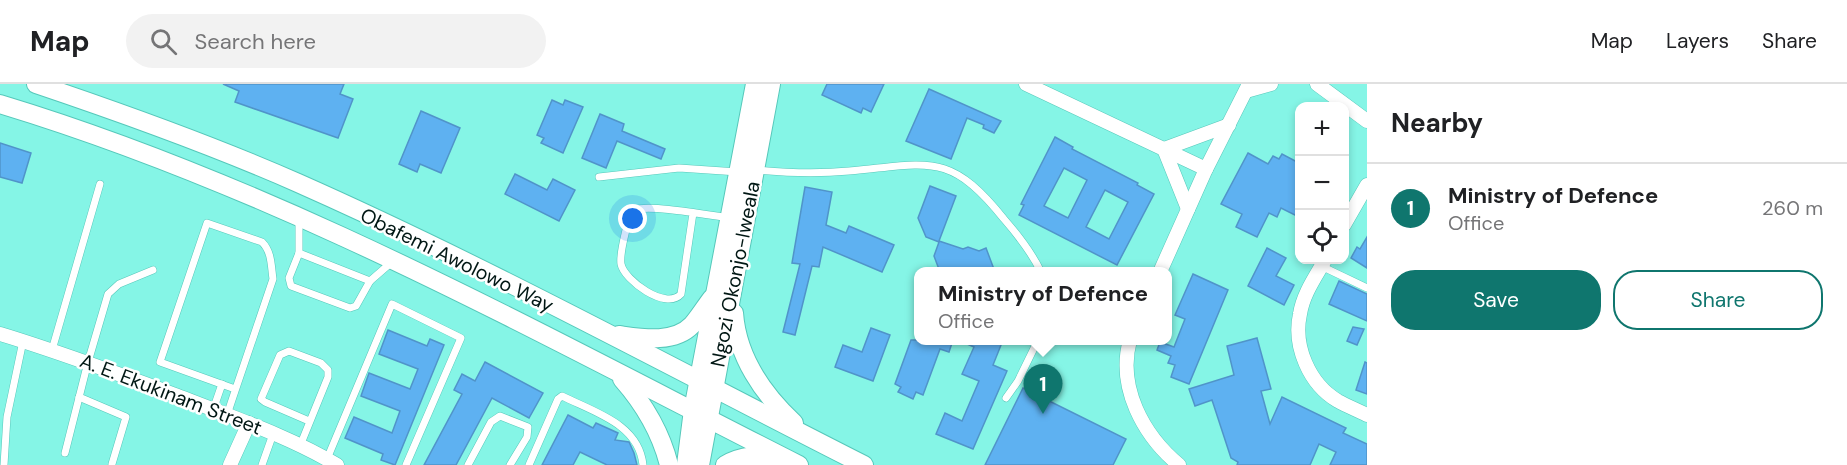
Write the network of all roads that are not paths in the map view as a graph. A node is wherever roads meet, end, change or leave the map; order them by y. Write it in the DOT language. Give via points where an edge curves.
graph roads {
  1 [pos="36,84"];
  2 [pos="755,84"];
  3 [pos="771,84"];
  4 [pos="1026,84"];
  5 [pos="1271,84"];
  6 [pos="1317,84"];
  7 [pos="1248,87"];
  8 [pos="0,104"];
  9 [pos="1367,123"];
  10 [pos="1229,125"];
  11 [pos="1164,149"];
  12 [pos="1206,169"];
  13 [pos="746,171"];
  14 [pos="599,177"];
  15 [pos="100,184"];
  16 [pos="1367,185"];
  17 [pos="1188,209"];
  18 [pos="693,213"];
  19 [pos="298,216"];
  20 [pos="1349,216"];
  21 [pos="729,218"];
  22 [pos="299,253"];
  23 [pos="395,260"];
  24 [pos="1322,264"];
  25 [pos="1325,264"];
  26 [pos="1038,267"];
  27 [pos="1162,267"];
  28 [pos="153,270"];
  29 [pos="370,281"];
  30 [pos="1367,288"];
  31 [pos="733,292"];
  32 [pos="715,294"];
  33 [pos="604,333"];
  34 [pos="0,334"];
  35 [pos="23,341"];
  36 [pos="1036,345"];
  37 [pos="1129,345"];
  38 [pos="52,350"];
  39 [pos="88,362"];
  40 [pos="615,371"];
  41 [pos="222,384"];
  42 [pos="706,384"];
  43 [pos="235,389"];
  44 [pos="79,397"];
  45 [pos="1006,398"];
  46 [pos="220,412"];
  47 [pos="701,414"];
  48 [pos="1367,415"];
  49 [pos="309,421"];
  50 [pos="249,423"];
  51 [pos="273,434"];
  52 [pos="811,438"];
  53 [pos="300,446"];
  54 [pos="65,453"];
  55 [pos="332,462"];
  56 [pos="792,462"];
  57 [pos="112,464"];
  58 [pos="3,465"];
  59 [pos="230,465"];
  60 [pos="262,465"];
  61 [pos="406,465"];
  62 [pos="468,465"];
  63 [pos="510,465"];
  64 [pos="529,465"];
  65 [pos="644,465"];
  66 [pos="669,465"];
  67 [pos="686,465"];
  68 [pos="700,465"];
  69 [pos="725,465"];
  70 [pos="864,465"];
  71 [pos="1179,465"];
  1 -- 33 [label="main road, Obafemi Awolowo Way" via="143,121 296,183"];
  2 -- 13 [label="main road, Ngozi Okonjo-Iweala"];
  3 -- 13 [label="main road, Ngozi Okonjo-Iweala"];
  4 -- 11 [label="street"];
  5 -- 7 [label="street"];
  6 -- 9 [label="street"];
  7 -- 10 [label="street"];
  8 -- 19 [label="main road, Obafemi Awolowo Way" via="155,157"];
  10 -- 11 [label="street"];
  10 -- 12 [label="street"];
  11 -- 12 [label="street"];
  11 -- 17 [label="street"];
  12 -- 17 [label="street"];
  13 -- 14 [label="lane" via="679,168"];
  13 -- 21 [label="main road, Ngozi Okonjo-Iweala"];
  13 -- 26 [label="lane" via="828,173 909,164 940,166 984,194"];
  13 -- 31 [label="main road, Ngozi Okonjo-Iweala"];
  15 -- 38 [label="lane"];
  16 -- 20 [label="street"];
  17 -- 27 [label="street"];
  18 -- 18 [label="lane" via="641,208 629,216 623,269 656,297 672,301 681,294"];
  18 -- 21 [label="lane"];
  19 -- 22 [label="lane"];
  19 -- 23 [label="main road, Obafemi Awolowo Way"];
  21 -- 32 [label="main road, Ngozi Okonjo-Iweala"];
  22 -- 29 [label="lane"];
  22 -- 29 [label="lane" via="288,283 301,290 350,308 356,306"];
  23 -- 29 [label="lane"];
  23 -- 40 [label="main road, Obafemi Awolowo Way"];
  24 -- 48 [label="street" via="1300,314 1299,341 1306,365 1336,400"];
  25 -- 30 [label="lane"];
  28 -- 39 [label="lane" via="119,284 108,294"];
  31 -- 42 [label="main road, Ngozi Okonjo-Iweala"];
  31 -- 52 [label="main road" via="735,329 751,369 779,409"];
  32 -- 33 [label="main road" via="690,327 680,333 648,339"];
  32 -- 42 [label="main road, Ngozi Okonjo-Iweala"];
  33 -- 42 [label="main road, Obafemi Awolowo Way"];
  34 -- 35 [label="street, A. E. Ekukinam Street"];
  35 -- 38 [label="street, A. E. Ekukinam Street"];
  35 -- 58 [label="lane" via="7,417"];
  36 -- 45 [label="lane"];
  37 -- 71 [label="street" via="1126,374 1132,399 1145,425"];
  38 -- 39 [label="street, A. E. Ekukinam Street"];
  39 -- 44 [label="lane"];
  39 -- 46 [label="street, A. E. Ekukinam Street"];
  40 -- 47 [label="main road, Obafemi Awolowo Way"];
  40 -- 66 [label="main road" via="651,418"];
  41 -- 43 [label="lane"];
  41 -- 43 [label="lane" via="160,362 207,223 262,242 270,256 273,279"];
  41 -- 46 [label="lane"];
  42 -- 47 [label="main road, Ngozi Okonjo-Iweala"];
  42 -- 52 [label="main road, Obafemi Awolowo Way"];
  43 -- 46 [label="lane"];
  44 -- 54 [label="lane"];
  44 -- 57 [label="lane" via="126,417"];
  46 -- 50 [label="street, A. E. Ekukinam Street"];
  47 -- 56 [label="main road, Obafemi Awolowo Way"];
  47 -- 67 [label="main road, Ngozi Okonjo-Iweala"];
  47 -- 68 [label="main road, Ngozi Okonjo-Iweala"];
  49 -- 49 [label="lane" via="328,370 321,363 285,351 261,399"];
  49 -- 53 [label="lane"];
  50 -- 51 [label="street, A. E. Ekukinam Street"];
  50 -- 59 [label="street"];
  51 -- 53 [label="street, A. E. Ekukinam Street"];
  51 -- 60 [label="lane"];
  52 -- 70 [label="main road, Obafemi Awolowo Way"];
  53 -- 55 [label="street, A. E. Ekukinam Street"];
  55 -- 61 [label="lane" via="392,304 461,338"];
  56 -- 69 [label="main road" via="762,456 745,457"];
  62 -- 63 [label="lane" via="491,422 500,416 528,427 527,437"];
  64 -- 65 [label="lane" via="562,396 625,429 636,441"];
}
